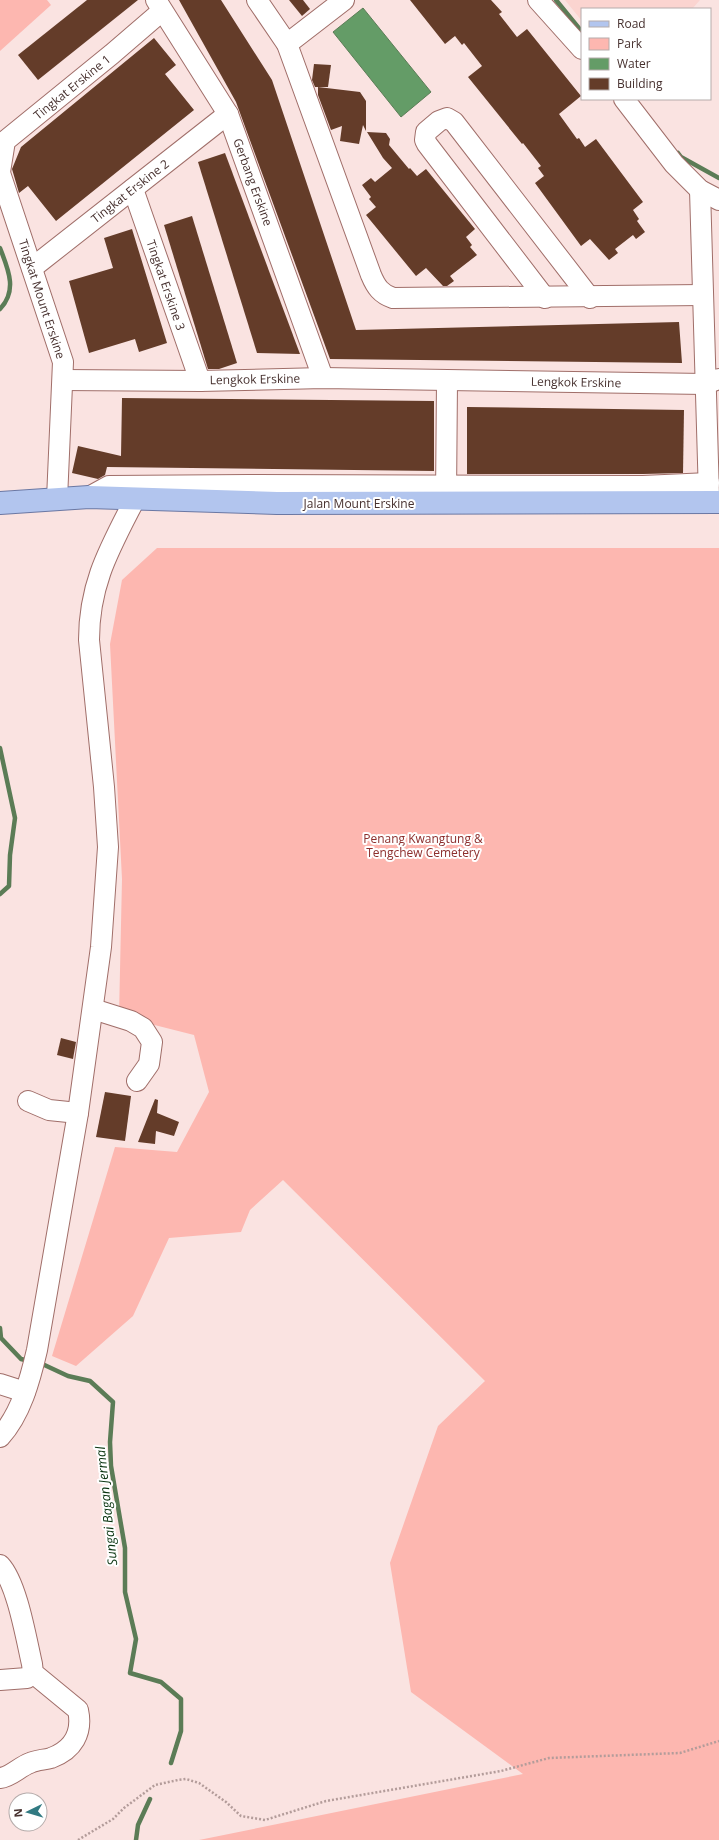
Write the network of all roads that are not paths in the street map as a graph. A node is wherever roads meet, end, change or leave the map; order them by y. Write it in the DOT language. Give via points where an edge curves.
graph roads {
  1 [pos="258,0"];
  2 [pos="344,0"];
  3 [pos="538,0"];
  4 [pos="159,5"];
  5 [pos="287,44"];
  6 [pos="581,48"];
  7 [pos="625,100"];
  8 [pos="228,114"];
  9 [pos="0,172"];
  10 [pos="133,189"];
  11 [pos="700,190"];
  12 [pos="719,200"];
  13 [pos="32,268"];
  14 [pos="703,295"];
  15 [pos="545,298"];
  16 [pos="590,298"];
  17 [pos="323,378"];
  18 [pos="63,380"];
  19 [pos="200,381"];
  20 [pos="447,381"];
  21 [pos="712,381"];
  22 [pos="446,494"];
  23 [pos="712,496"];
  24 [pos="89,497"];
  25 [pos="57,499"];
  26 [pos="135,499"];
  27 [pos="0,503"];
  28 [pos="92,1010"];
  29 [pos="137,1081"];
  30 [pos="28,1101"];
  31 [pos="78,1113"];
  32 [pos="28,1383"];
  33 [pos="0,1384"];
  34 [pos="0,1437"];
  35 [pos="0,1565"];
  36 [pos="33,1673"];
  37 [pos="0,1680"];
  38 [pos="0,1778"];
  1 -- 5 [label="street"];
  2 -- 5 [label="street"];
  3 -- 6 [label="street"];
  4 -- 8 [label="street, Gerbang Erskine"];
  4 -- 9 [label="street, Tingkat Erskine 1" via="112,54 5,141"];
  5 -- 15 [label="street" via="371,275 377,288 385,296"];
  7 -- 11 [label="street" via="674,164"];
  8 -- 10 [label="street, Tingkat Erskine 2"];
  8 -- 17 [label="street, Gerbang Erskine"];
  9 -- 13 [label="street, Tingkat Mount Erskine"];
  10 -- 13 [label="street, Tingkat Erskine 2"];
  10 -- 19 [label="street, Tingkat Erskine 3"];
  11 -- 12 [label="street"];
  11 -- 14 [label="street"];
  13 -- 18 [label="street, Tingkat Mount Erskine" via="62,358"];
  14 -- 16 [label="street"];
  14 -- 21 [label="street"];
  15 -- 16 [label="street"];
  15 -- 16 [label="street" via="427,144 426,132 439,121 447,118 454,122"];
  17 -- 19 [label="street, Lengkok Erskine"];
  17 -- 20 [label="street, Lengkok Erskine"];
  18 -- 19 [label="street, Lengkok Erskine"];
  18 -- 25 [label="street, Tingkat Mount Erskine"];
  20 -- 21 [label="street, Lengkok Erskine"];
  20 -- 22 [label="street"];
  21 -- 23 [label="street"];
  22 -- 23 [label="main road, Jalan Mount Erskine"];
  22 -- 24 [label="street" via="109,486"];
  22 -- 26 [label="main road, Jalan Mount Erskine" via="277,503"];
  24 -- 25 [label="main road, Jalan Mount Erskine"];
  24 -- 26 [label="main road, Jalan Mount Erskine"];
  25 -- 27 [label="main road, Jalan Mount Erskine"];
  26 -- 28 [label="street" via="98,578 89,621 108,847 101,947"];
  28 -- 29 [label="street" via="131,1021 143,1028 152,1042 149,1064"];
  28 -- 31 [label="street"];
  30 -- 31 [label="street" via="49,1110"];
  31 -- 32 [label="street" via="37,1350"];
  32 -- 33 [label="street"];
  32 -- 34 [label="street" via="16,1415"];
  35 -- 36 [label="street" via="5,1570 12,1588"];
  36 -- 37 [label="street" via="27,1678"];
  36 -- 38 [label="street" via="78,1710 80,1719 76,1739 65,1750 52,1757 30,1763 10,1776"];
}
